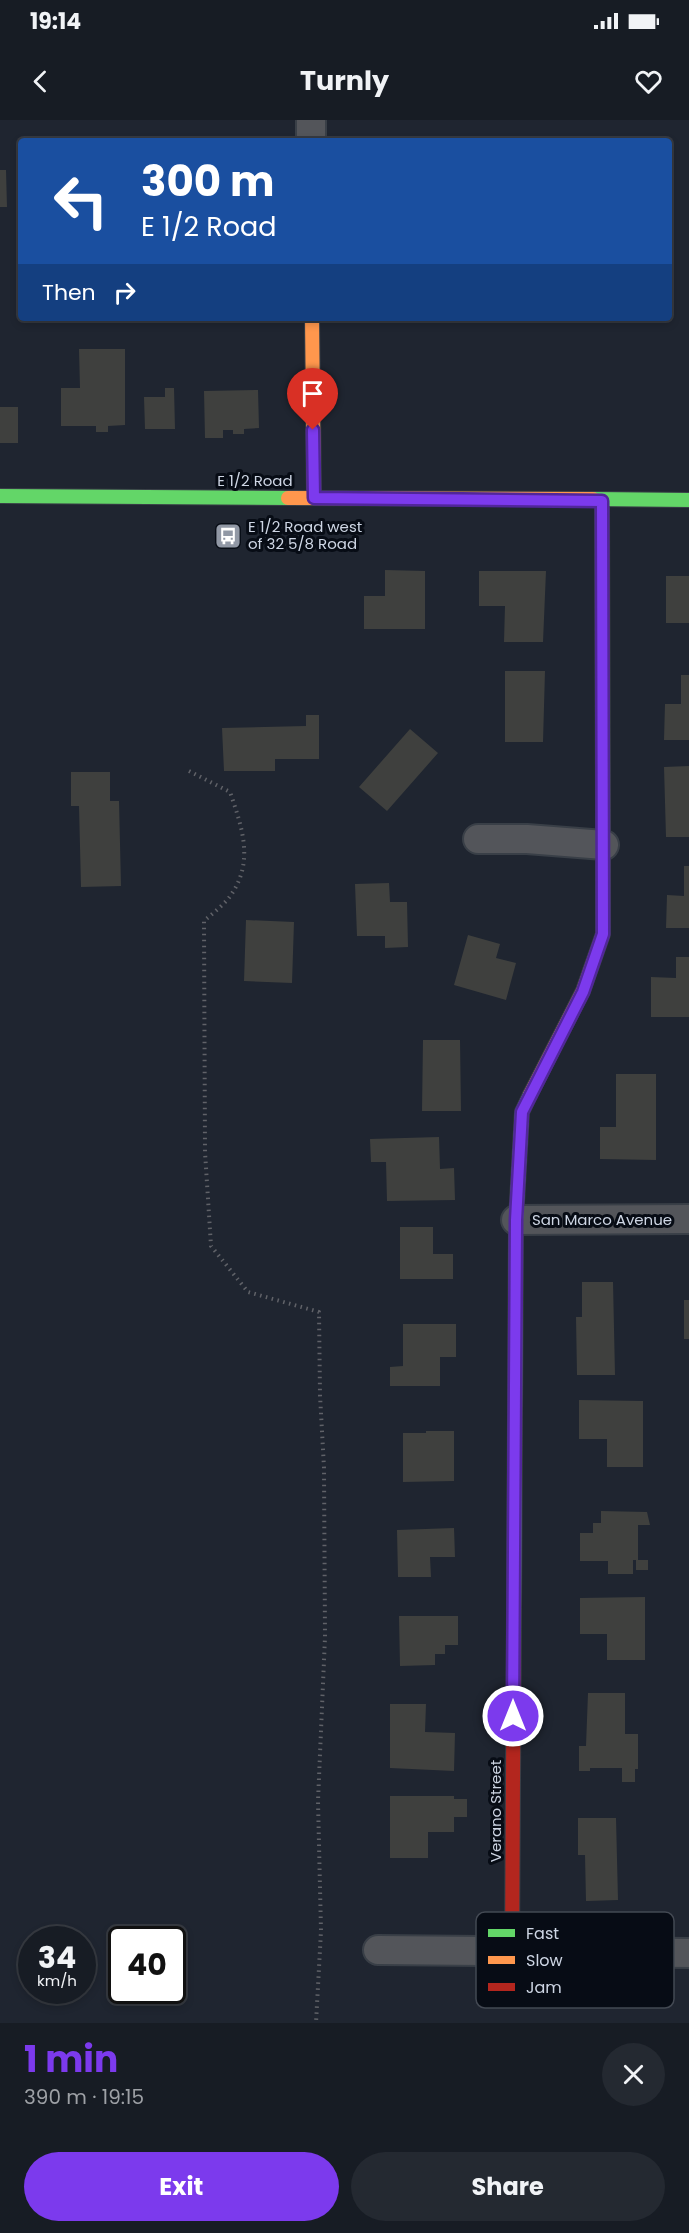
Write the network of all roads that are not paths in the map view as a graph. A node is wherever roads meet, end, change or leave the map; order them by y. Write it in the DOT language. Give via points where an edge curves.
graph roads {
  1 [pos="311,120"];
  2 [pos="311,138"];
  3 [pos="312,321"];
  4 [pos="0,496"];
  5 [pos="314,498"];
  6 [pos="689,500"];
  7 [pos="602,501"];
  8 [pos="478,839"];
  9 [pos="604,845"];
  10 [pos="689,1219"];
  11 [pos="516,1220"];
  12 [pos="512,1912"];
  13 [pos="378,1950"];
  14 [pos="476,1951"];
  15 [pos="674,1953"];
  16 [pos="689,1953"];
  1 -- 2 [label="street"];
  3 -- 5 [label="street"];
  4 -- 5 [label="street, E 1/2 Road"];
  5 -- 7 [label="street, E 1/2 Road"];
  6 -- 7 [label="street, E 1/2 Road"];
  7 -- 9 [label="street, Verano Street"];
  8 -- 9 [label="street"];
  9 -- 11 [label="street, Verano Street" via="603,934 583,992 522,1112"];
  10 -- 11 [label="street, San Marco Avenue"];
  11 -- 12 [label="street, Verano Street"];
  13 -- 14 [label="street"];
  15 -- 16 [label="street"];
}
